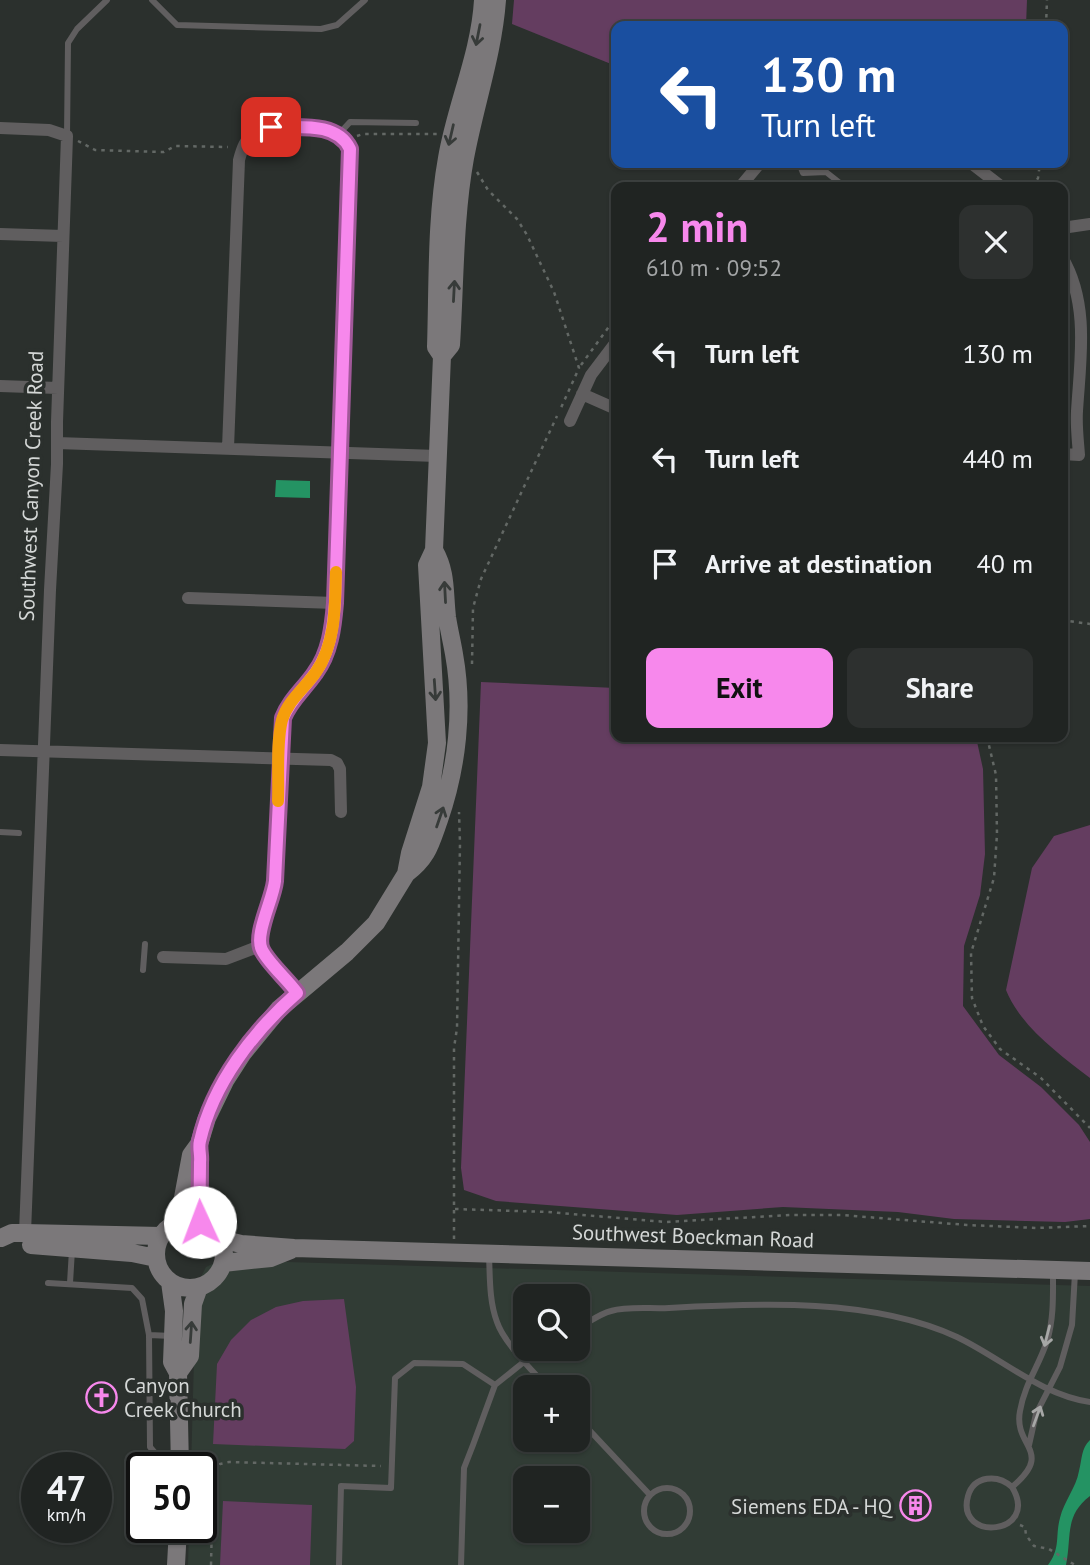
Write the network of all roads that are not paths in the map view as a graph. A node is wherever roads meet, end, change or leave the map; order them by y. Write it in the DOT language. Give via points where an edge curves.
graph roads {
  1 [pos="107,0"];
  2 [pos="152,0"];
  3 [pos="365,0"];
  4 [pos="483,0"];
  5 [pos="497,0"];
  6 [pos="416,123"];
  7 [pos="0,128"];
  8 [pos="67,136"];
  9 [pos="342,137"];
  10 [pos="756,168"];
  11 [pos="801,168"];
  12 [pos="977,168"];
  13 [pos="744,182"];
  14 [pos="838,182"];
  15 [pos="996,182"];
  16 [pos="1090,224"];
  17 [pos="1068,227"];
  18 [pos="0,234"];
  19 [pos="63,236"];
  20 [pos="1068,273"];
  21 [pos="611,349"];
  22 [pos="442,356"];
  23 [pos="1085,381"];
  24 [pos="0,386"];
  25 [pos="58,388"];
  26 [pos="582,394"];
  27 [pos="611,407"];
  28 [pos="570,421"];
  29 [pos="57,443"];
  30 [pos="228,448"];
  31 [pos="339,451"];
  32 [pos="1068,454"];
  33 [pos="438,456"];
  34 [pos="433,550"];
  35 [pos="188,598"];
  36 [pos="335,603"];
  37 [pos="0,750"];
  38 [pos="44,752"];
  39 [pos="280,758"];
  40 [pos="341,812"];
  41 [pos="0,832"];
  42 [pos="19,833"];
  43 [pos="406,874"];
  44 [pos="145,944"];
  45 [pos="260,946"];
  46 [pos="145,956"];
  47 [pos="163,957"];
  48 [pos="143,970"];
  49 [pos="297,993"];
  50 [pos="199,1144"];
  51 [pos="200,1222"];
  52 [pos="175,1223"];
  53 [pos="25,1233"];
  54 [pos="161,1236"];
  55 [pos="0,1238"];
  56 [pos="221,1239"];
  57 [pos="72,1247"];
  58 [pos="294,1248"];
  59 [pos="489,1254"];
  60 [pos="156,1258"];
  61 [pos="223,1263"];
  62 [pos="1053,1269"];
  63 [pos="1083,1270"];
  64 [pos="170,1282"];
  65 [pos="48,1283"];
  66 [pos="70,1283"];
  67 [pos="199,1287"];
  68 [pos="590,1322"];
  69 [pos="149,1335"];
  70 [pos="173,1336"];
  71 [pos="524,1362"];
  72 [pos="178,1373"];
  73 [pos="536,1375"];
  74 [pos="1029,1378"];
  75 [pos="495,1385"];
  76 [pos="1049,1388"];
  77 [pos="1090,1402"];
  78 [pos="590,1431"];
  79 [pos="1029,1445"];
  80 [pos="154,1452"];
  81 [pos="180,1452"];
  82 [pos="1012,1487"];
  83 [pos="650,1495"];
  84 [pos="177,1543"];
  85 [pos="176,1565"];
  86 [pos="339,1565"];
  87 [pos="461,1565"];
  1 -- 8 [label="lane" via="68,43"];
  2 -- 3 [label="lane" via="177,25 321,29 337,25"];
  4 -- 22 [label="main road, one-way" via="444,178 436,346"];
  22 -- 5 [label="main road, one-way" via="451,345 459,200 492,48"];
  6 -- 9 [label="lane" via="350,122"];
  7 -- 8 [label="street" via="50,130"];
  8 -- 19 [label="street, Southwest Canyon Creek Road"];
  9 -- 30 [label="street" via="326,129 271,127 257,131 242,147"];
  9 -- 31 [label="street" via="351,160"];
  10 -- 13 [label="street"];
  11 -- 14 [label="lane" via="803,173 826,173"];
  12 -- 15 [label="street"];
  16 -- 17 [label="street"];
  18 -- 19 [label="street"];
  19 -- 25 [label="street, Southwest Canyon Creek Road"];
  20 -- 23 [label="street" via="1080,320"];
  21 -- 26 [label="street"];
  22 -- 33 [label="main road"];
  23 -- 32 [label="street" via="1077,414 1079,455"];
  24 -- 25 [label="street"];
  25 -- 29 [label="street, Southwest Canyon Creek Road"];
  26 -- 27 [label="street"];
  26 -- 28 [label="street"];
  29 -- 30 [label="street"];
  29 -- 38 [label="street, Southwest Canyon Creek Road"];
  30 -- 31 [label="street"];
  31 -- 33 [label="street"];
  31 -- 36 [label="street"];
  33 -- 34 [label="main road"];
  34 -- 43 [label="main road, one-way" via="427,565 437,743 431,787"];
  43 -- 34 [label="main road, one-way" via="422,862 446,797 457,736 456,677 443,566"];
  35 -- 36 [label="street"];
  36 -- 39 [label="street" via="325,655 283,718"];
  37 -- 38 [label="street"];
  38 -- 39 [label="street"];
  38 -- 53 [label="street, Southwest Canyon Creek Road"];
  39 -- 40 [label="street" via="337,764"];
  39 -- 45 [label="street" via="275,881"];
  41 -- 42 [label="lane"];
  43 -- 49 [label="main road" via="376,923"];
  44 -- 46 [label="lane"];
  45 -- 47 [label="street" via="226,958"];
  45 -- 49 [label="street"];
  46 -- 47 [label="lane"];
  46 -- 48 [label="lane"];
  49 -- 50 [label="main road" via="243,1053 207,1118"];
  50 -- 51 [label="main road"];
  50 -- 52 [label="main road" via="191,1155"];
  51 -- 52 [label="main road"];
  51 -- 56 [label="main road"];
  52 -- 54 [label="main road"];
  53 -- 54 [label="main road"];
  53 -- 55 [label="main road"];
  54 -- 60 [label="main road"];
  55 -- 57 [label="main road" via="10,1243"];
  56 -- 58 [label="main road, Southwest Boeckman Road"];
  56 -- 61 [label="main road"];
  57 -- 60 [label="main road"];
  57 -- 66 [label="lane"];
  58 -- 59 [label="main road, Southwest Boeckman Road"];
  58 -- 61 [label="main road, Southwest Boeckman Road" via="271,1258"];
  59 -- 62 [label="main road, Southwest Boeckman Road"];
  59 -- 71 [label="lane" via="497,1322"];
  60 -- 64 [label="main road" via="160,1272"];
  61 -- 67 [label="main road" via="210,1282"];
  62 -- 63 [label="main road, Southwest Boeckman Road"];
  62 -- 74 [label="lane, one-way" via="1047,1339"];
  63 -- 76 [label="lane" via="1060,1367"];
  64 -- 67 [label="main road" via="189,1289"];
  64 -- 70 [label="main road"];
  65 -- 66 [label="lane"];
  66 -- 69 [label="lane" via="132,1288 142,1299"];
  72 -- 67 [label="main road, one-way" via="190,1356 193,1304"];
  68 -- 74 [label="lane" via="611,1311 730,1305 830,1308 895,1317 947,1334"];
  69 -- 70 [label="lane"];
  69 -- 80 [label="lane" via="150,1447"];
  70 -- 72 [label="main road" via="172,1362"];
  71 -- 73 [label="lane"];
  71 -- 75 [label="lane"];
  72 -- 81 [label="main road"];
  74 -- 76 [label="lane"];
  74 -- 79 [label="lane" via="1019,1423"];
  75 -- 86 [label="lane" via="463,1364 414,1363 395,1378 391,1488 341,1486"];
  75 -- 87 [label="lane" via="464,1468"];
  76 -- 77 [label="lane"];
  79 -- 76 [label="lane, one-way" via="1036,1414"];
  78 -- 83 [label="lane"];
  79 -- 82 [label="lane" via="1030,1468"];
  82 -- 82 [label="lane" via="1000,1479 986,1479 974,1486 967,1499 969,1513 978,1524 992,1529 1005,1525 1017,1507"];
  83 -- 83 [label="lane" via="663,1488 683,1494 690,1507 684,1527 672,1534 651,1528 644,1515"];
  84 -- 85 [label="main road"];
}
